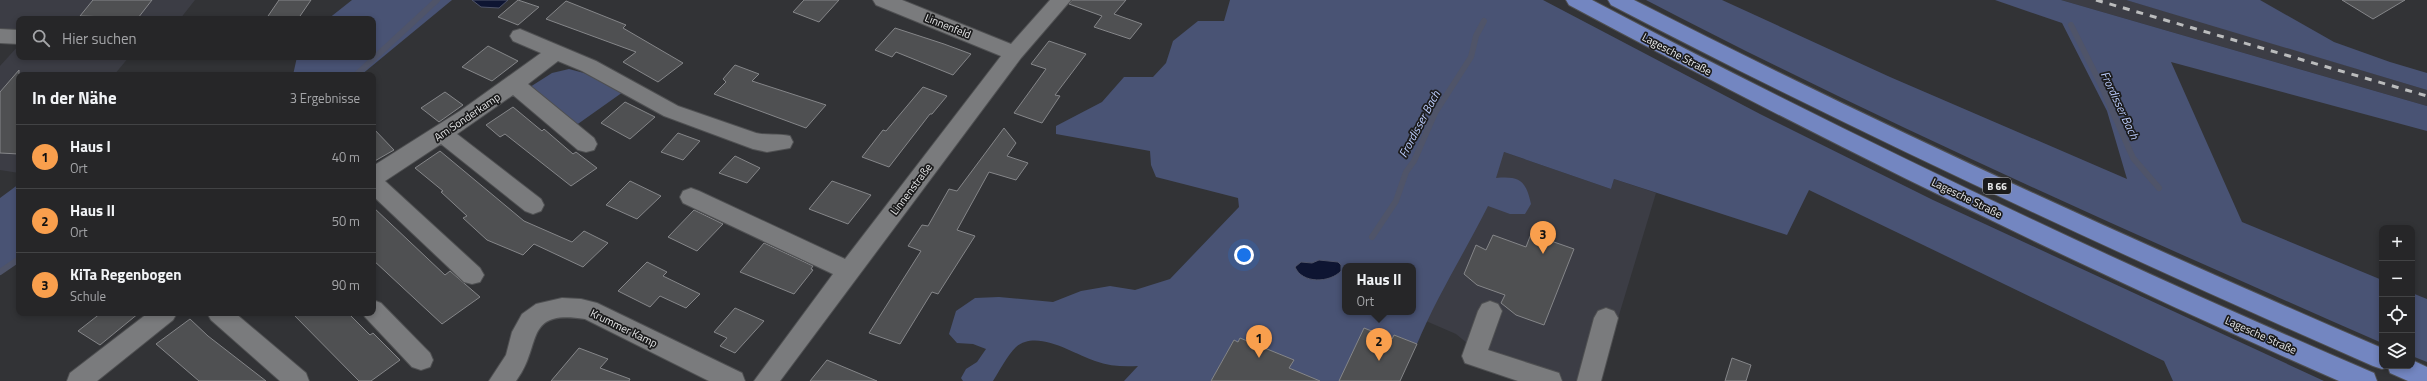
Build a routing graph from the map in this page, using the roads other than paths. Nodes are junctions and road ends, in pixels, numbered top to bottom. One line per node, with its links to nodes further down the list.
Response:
1 (883, 0): 9 (street, Linnenfeld)
2 (1061, 0): 9 (street, Linnenstraße)
3 (1576, 0): 36 (highway, Lagesche Straße / B 66)
4 (1618, 0): 25 (highway, Lagesche Straße / B 66)
5 (0, 36): 7 (street)
6 (520, 36): 8 (street)
7 (16, 37)
8 (557, 51): 10 (street, Am Sonderkamp); 12 (street)
9 (1014, 53): 18 (street, Linnenstraße)
10 (514, 85): 11 (street, Am Sonderkamp); 13 (street)
11 (443, 134): 14 (street, Am Sonderkamp); 17 (street)
12 (782, 142)
13 (586, 144)
14 (376, 175)
15 (376, 186): 19 (street)
16 (691, 197): 18 (street)
17 (533, 205)
18 (849, 270): 33 (street, Linnenstraße)
19 (472, 275)
20 (1490, 311): 34 (street)
21 (376, 313): 26 (street)
22 (161, 316): 29 (street)
23 (222, 316): 30 (street)
24 (1606, 318): 35 (street)
25 (2379, 358)
26 (421, 360)
27 (2406, 369): 28 (highway)
28 (2427, 378)
29 (79, 381)
30 (298, 381)
31 (501, 381): 32 (street, Krummer Kamp)
32 (733, 381)
33 (766, 381)
34 (1550, 381)
35 (1589, 381)
36 (2365, 381)

